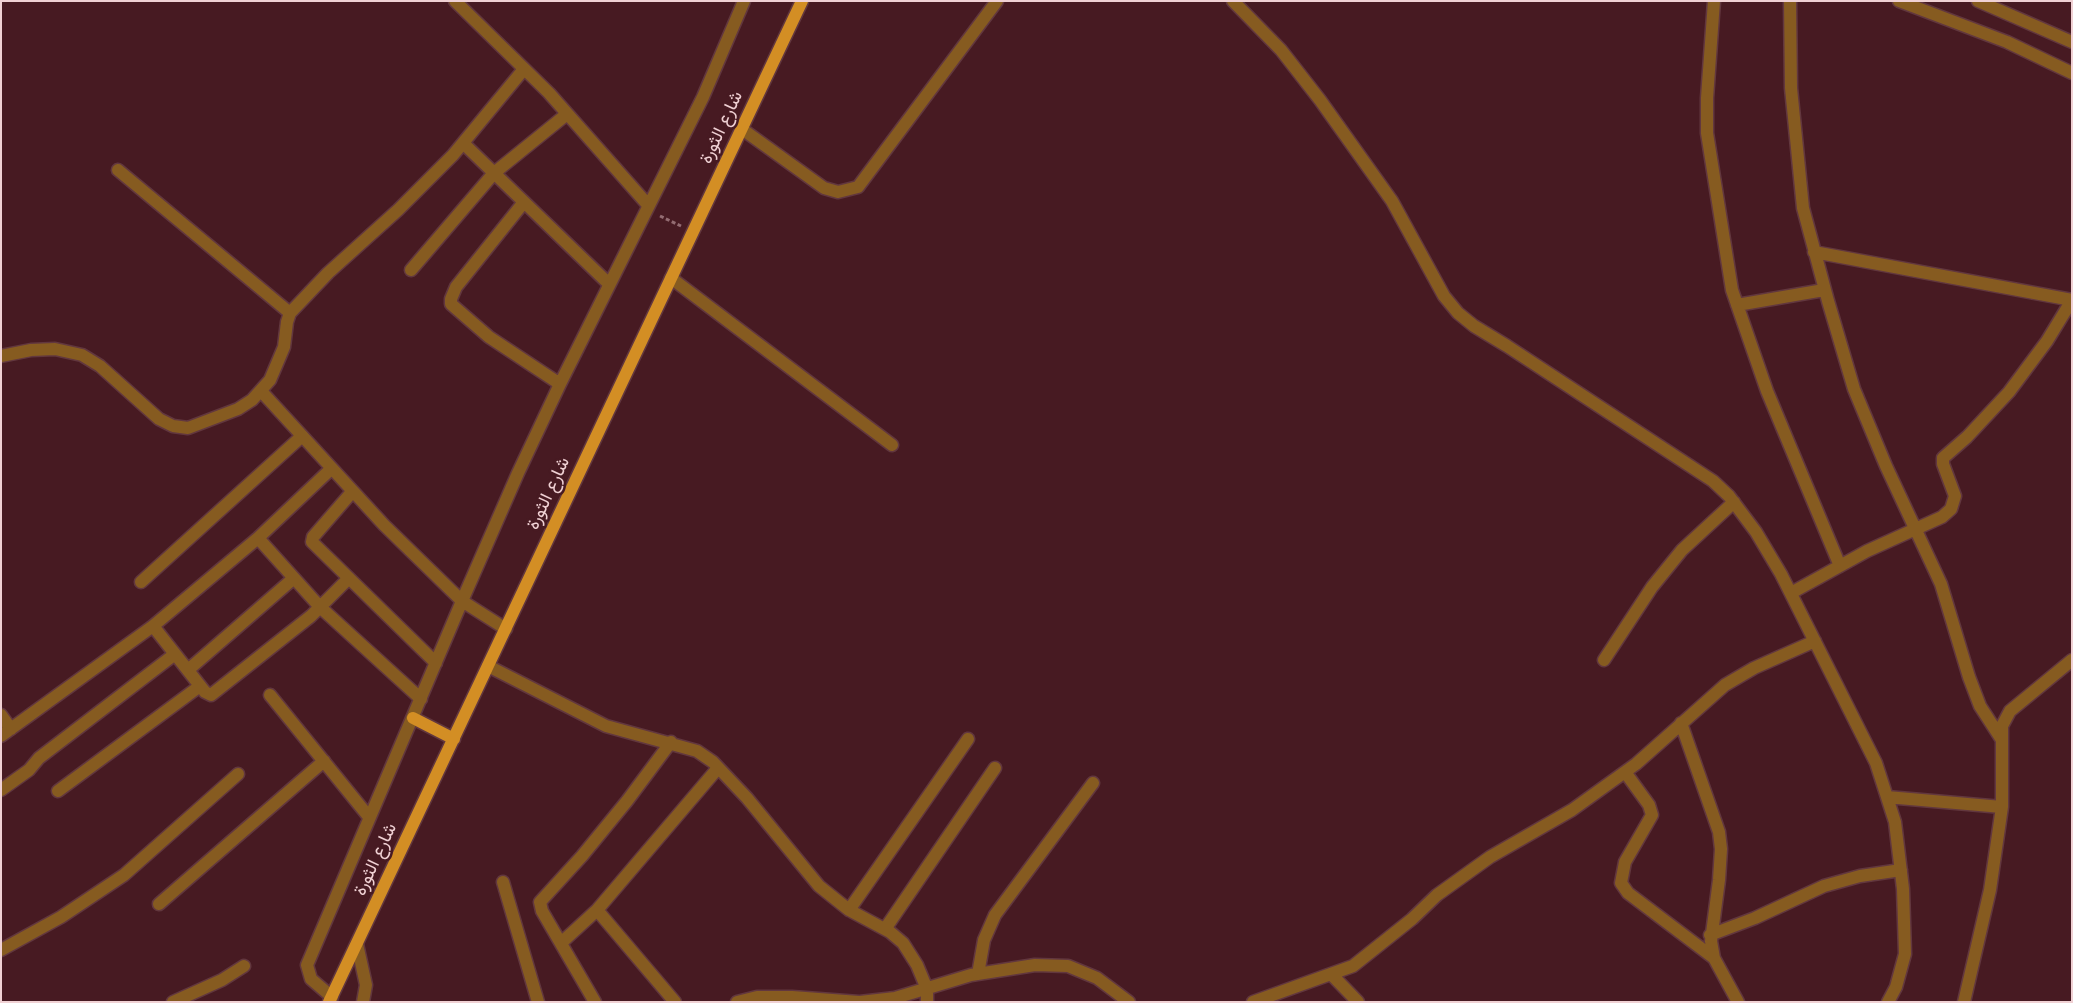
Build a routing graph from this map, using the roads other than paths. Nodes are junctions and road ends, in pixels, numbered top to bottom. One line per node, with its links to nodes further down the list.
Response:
1 (455, 1): 11 (street)
2 (744, 1): 19 (street)
3 (802, 1): 14 (main road, شارع الثورة)
4 (998, 1): 14 (street)
5 (1233, 1): 35 (street)
6 (1714, 1): 26 (street)
7 (1790, 1): 20 (street)
8 (1899, 1): 12 (street)
9 (1978, 1): 10 (street)
10 (2072, 42)
11 (524, 69): 13 (street); 15 (street)
12 (2072, 73)
13 (567, 114): 17 (street); 19 (street)
14 (742, 128): 22 (main road, شارع الثورة)
15 (463, 143): 17 (street); 27 (street)
16 (118, 170): 27 (street)
17 (494, 173): 18 (street); 21 (street)
18 (524, 202): 23 (street); 29 (street)
19 (647, 208): 23 (street)
20 (1814, 252): 24 (street); 25 (street)
21 (411, 270)
22 (672, 278): 32 (street); 46 (main road, شارع الثورة)
23 (609, 284): 29 (street)
24 (1824, 290): 26 (street); 36 (street)
25 (2072, 300): 36 (street)
26 (1737, 305): 38 (street)
27 (290, 313): 30 (street)
28 (1, 356): 30 (street)
29 (560, 384): 43 (street)
30 (262, 391): 31 (street)
31 (301, 436): 33 (street); 41 (street)
32 (892, 445)
33 (331, 469): 34 (street); 37 (street)
34 (352, 492): 40 (street); 43 (street)
35 (1734, 502): 42 (street); 49 (street)
36 (1916, 528): 38 (street); 63 (street)
37 (258, 538): 39 (street); 45 (street)
38 (1840, 566): 42 (street)
39 (294, 578): 44 (street); 53 (street)
40 (349, 578): 44 (street); 51 (street)
41 (141, 582)
42 (1790, 593): 47 (street)
43 (462, 601): 46 (street); 51 (street)
44 (320, 607): 54 (street); 56 (street)
45 (153, 626): 48 (street); 60 (street)
46 (506, 629): 52 (main road, شارع الثورة)
47 (1815, 641): 59 (street); 73 (street)
48 (175, 654): 53 (street); 71 (street)
49 (1604, 660)
50 (2072, 660): 63 (street)
51 (436, 662): 56 (street)
52 (488, 666): 62 (main road, شارع الثورة); 64 (street)
53 (188, 670): 54 (street)
54 (200, 686): 72 (street)
55 (270, 695): 65 (street)
56 (421, 698): 58 (street)
57 (1, 715): 60 (street)
58 (412, 718): 62 (main road); 75 (street)
59 (1681, 723): 68 (street); 82 (street)
60 (6, 733)
61 (968, 739): 80 (street)
62 (454, 740): 84 (main road, شارع الثورة)
63 (2002, 740): 74 (street)
64 (671, 742): 66 (street); 83 (street)
65 (324, 761): 75 (street); 78 (street)
66 (718, 768): 79 (street); 80 (street)
67 (995, 768): 81 (street)
68 (1625, 772): 86 (street); 89 (street)
69 (238, 774): 85 (street)
70 (1093, 783): 88 (street)
71 (1, 790)
72 (58, 791)
73 (1887, 797): 74 (street); 76 (street)
74 (2002, 807): 104 (street)
75 (370, 817): 91 (street)
76 (1900, 870): 82 (street); 103 (street)
77 (503, 882): 94 (street)
78 (159, 904)
79 (597, 910): 83 (street); 96 (street)
80 (849, 910): 81 (street)
81 (885, 929): 90 (street)
82 (1710, 935): 86 (street)
83 (561, 943): 95 (street)
84 (357, 944): 91 (main road, شارع الثورة); 93 (street)
85 (1, 950)
86 (1714, 958): 102 (street)
87 (244, 966): 92 (street)
88 (978, 974): 90 (street); 99 (street)
89 (1332, 975): 100 (street); 101 (street)
90 (927, 995): 98 (street)
91 (330, 1000)
92 (173, 1002)
93 (362, 1002)
94 (538, 1002)
95 (595, 1002)
96 (674, 1002)
97 (737, 1002): 98 (street)
98 (859, 1002)
99 (1129, 1002)
100 (1253, 1002)
101 (1358, 1002)
102 (1738, 1002)
103 (1888, 1002)
104 (1964, 1002)

